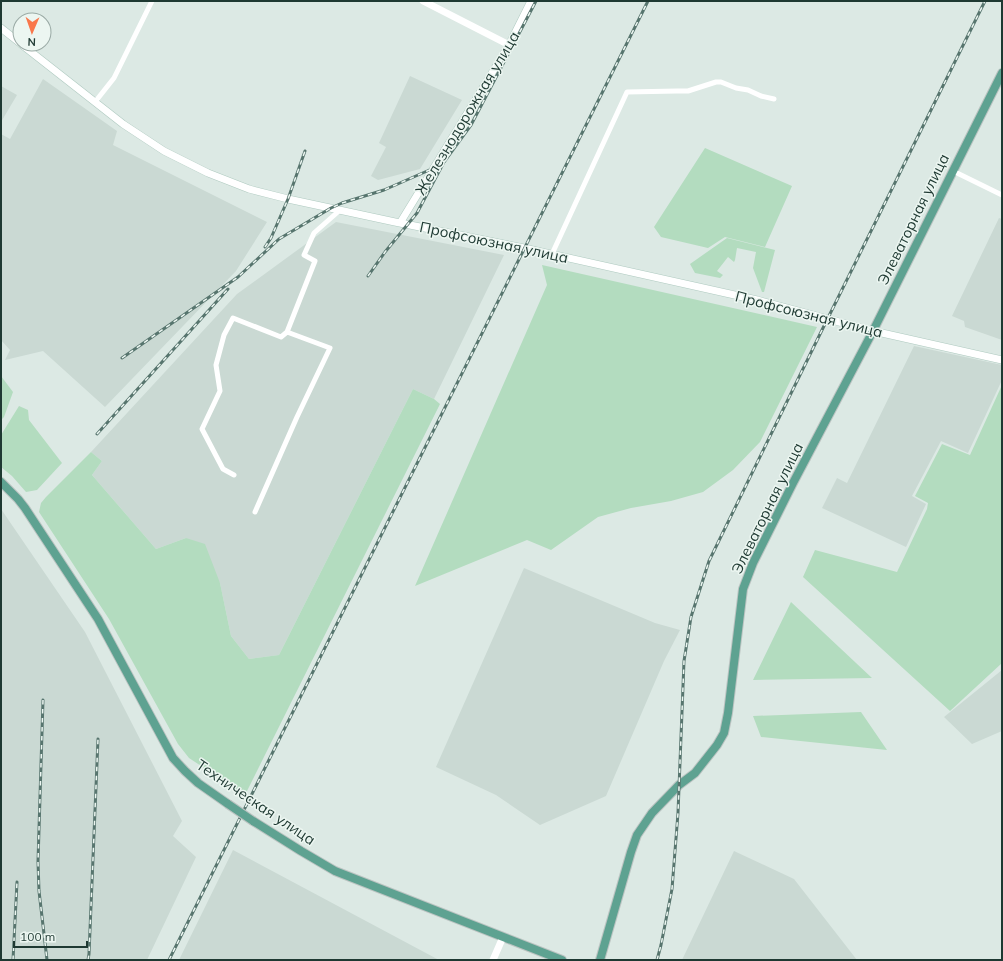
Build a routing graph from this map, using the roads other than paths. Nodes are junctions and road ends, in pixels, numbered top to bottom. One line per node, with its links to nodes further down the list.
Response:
1 (152, 1): 10 (street)
2 (423, 1): 6 (main road)
3 (531, 1): 6 (main road, Железнодорожная улица)
4 (1, 28): 5 (main road, Профсоюзная улица)
5 (12, 36)
6 (509, 45): 14 (main road, Железнодорожная улица)
7 (32, 52): 10 (main road, Профсоюзная улица)
8 (1002, 73): 11 (main road, Элеваторная улица)
9 (774, 99): 15 (street)
10 (95, 102): 13 (main road, Профсоюзная улица)
11 (953, 171): 12 (street); 16 (main road, Элеваторная улица)
12 (1002, 194)
13 (340, 210): 14 (main road, Профсоюзная улица); 17 (street)
14 (400, 223): 15 (main road, Профсоюзная улица)
15 (552, 254): 16 (main road, Профсоюзная улица)
16 (874, 331): 18 (main road, Профсоюзная улица); 25 (main road, Элеваторная улица)
17 (287, 332): 19 (street); 21 (street)
18 (1002, 360)
19 (234, 475)
20 (1, 482): 22 (main road, Техническая улица, bridge)
21 (255, 512)
22 (503, 937): 23 (main road); 24 (main road, Техническая улица)
23 (493, 960)
24 (562, 960)
25 (600, 960)

